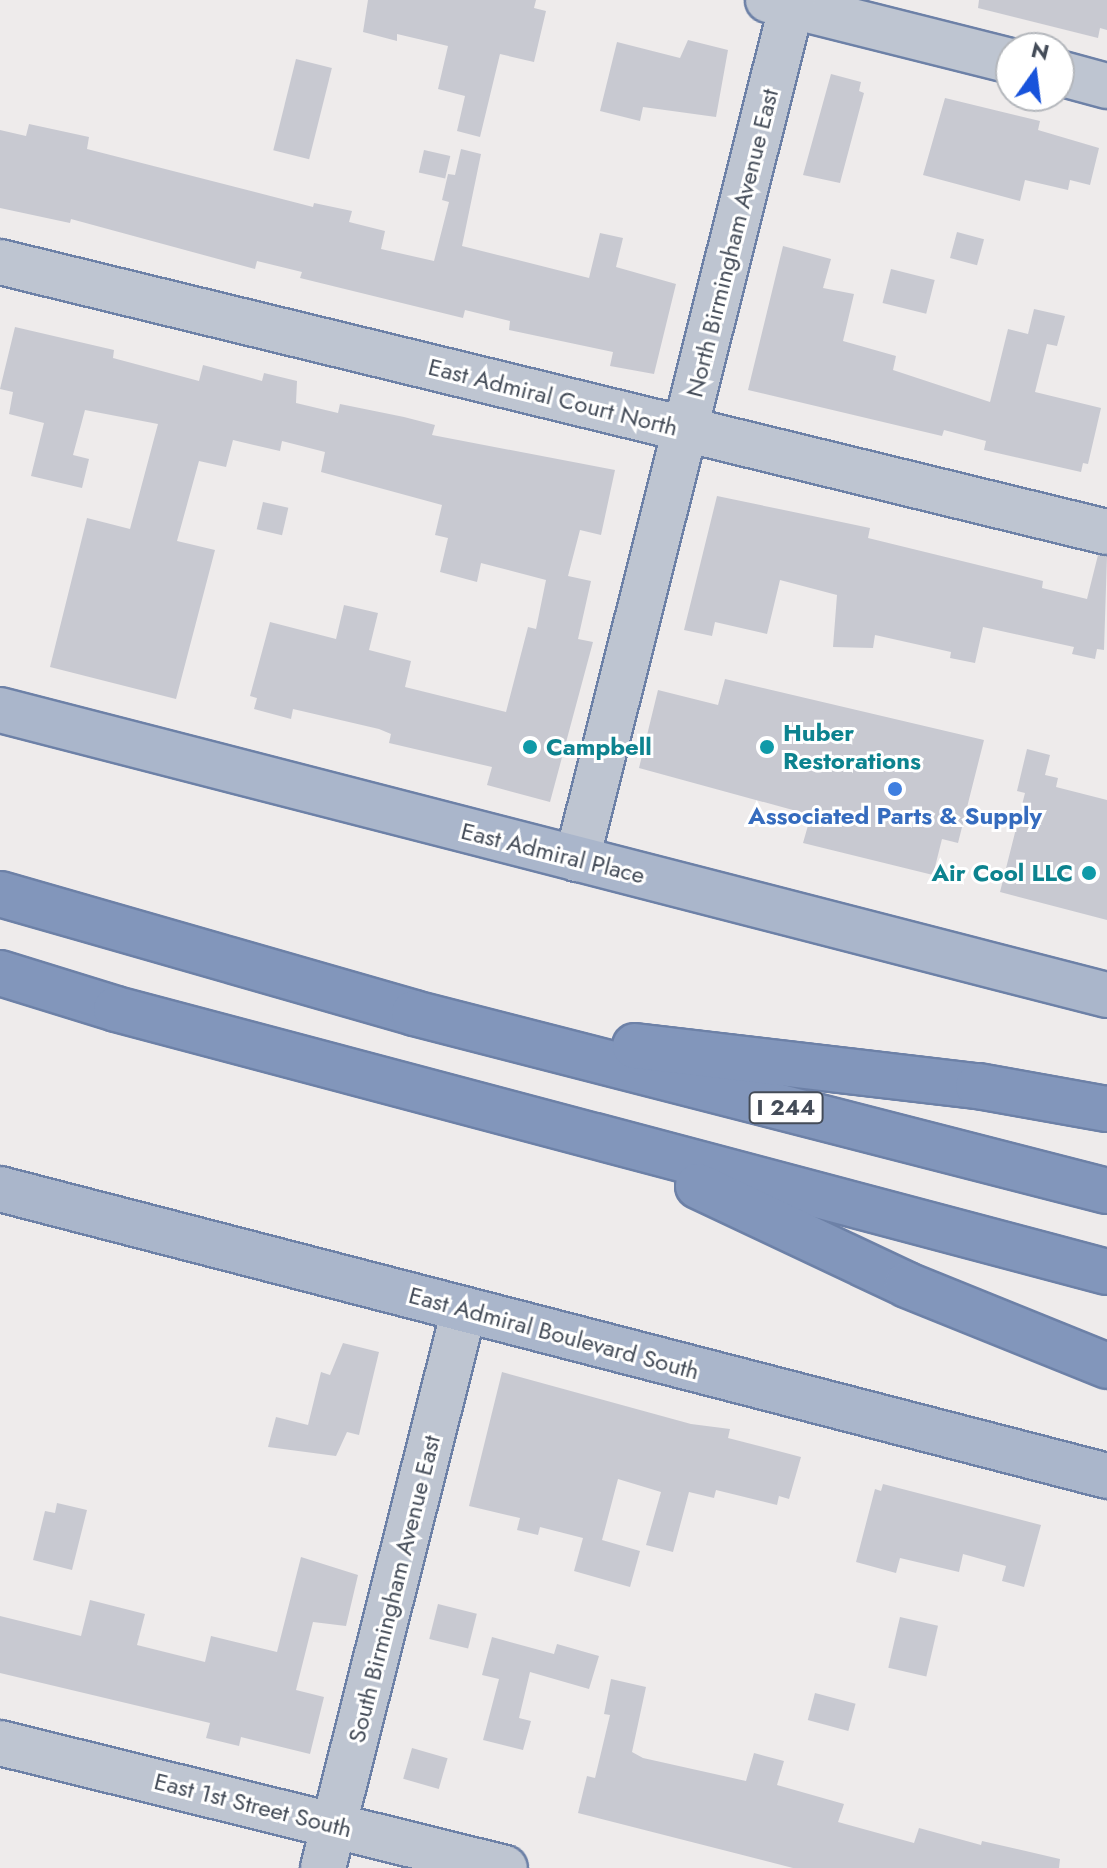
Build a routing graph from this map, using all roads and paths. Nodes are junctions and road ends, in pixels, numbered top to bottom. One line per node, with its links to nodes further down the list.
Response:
1 (784, 2): 2 (street); 6 (street, North Birmingham Avenue East)
2 (995, 57)
3 (1075, 77): 4 (street)
4 (1107, 86)
5 (0, 262): 6 (street, East Admiral Court North)
6 (685, 430): 7 (street, East Admiral Court North); 9 (street, North Birmingham Avenue East)
7 (1107, 532)
8 (0, 710): 9 (main road, East Admiral Place)
9 (577, 859): 12 (main road, East Admiral Place)
10 (0, 894): 13 (highway, I 244)
11 (0, 973): 15 (highway)
12 (1107, 995)
13 (466, 1026): 14 (highway); 17 (highway, I 244)
14 (1107, 1109)
15 (591, 1136): 18 (highway); 20 (highway)
16 (0, 1189): 19 (main road, East Admiral Boulevard South)
17 (1107, 1191)
18 (1107, 1272)
19 (464, 1310): 21 (main road, East Admiral Boulevard South); 23 (street, South Birmingham Avenue East)
20 (1107, 1366)
21 (1107, 1476)
22 (0, 1743): 23 (street, East 1st Street South)
23 (335, 1825): 24 (street, South Birmingham Avenue East); 25 (street, East 1st Street South)
24 (323, 1868)
25 (505, 1868)

